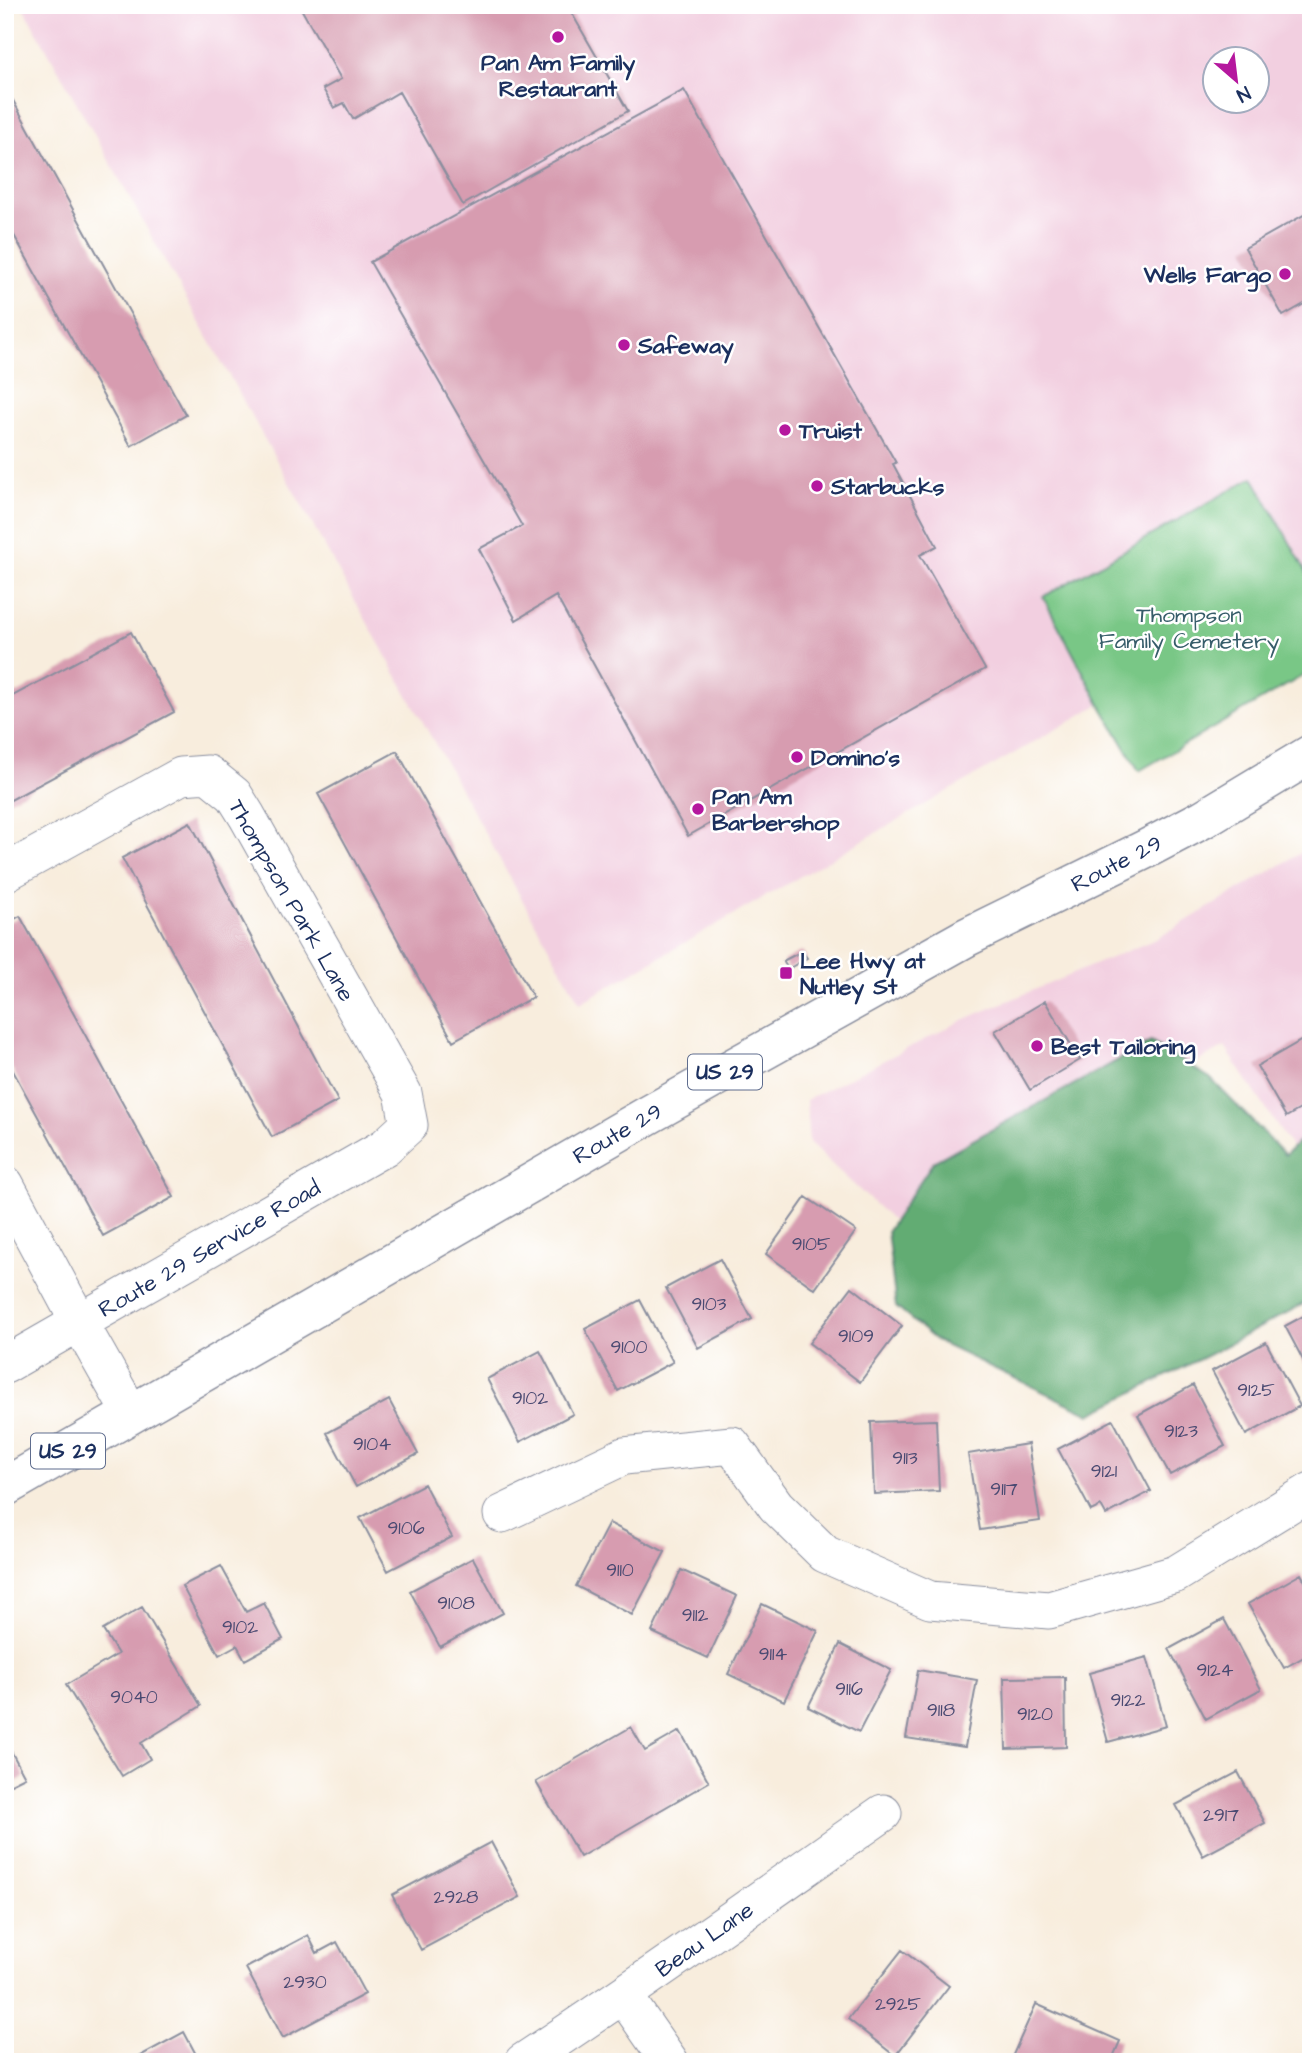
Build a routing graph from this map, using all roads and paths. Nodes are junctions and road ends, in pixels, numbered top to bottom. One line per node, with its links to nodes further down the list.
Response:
1 (1311, 754): 7 (main road, Route 29 / US 29)
2 (5, 873): 3 (street, Thompson Park Lane)
3 (409, 1125): 5 (street, Route 29 Service Road)
4 (5, 1184): 5 (street)
5 (79, 1322): 6 (street, Route 29 Service Road); 7 (street)
6 (5, 1365)
7 (131, 1414): 8 (main road, Route 29 / US 29)
8 (5, 1487)
9 (1311, 1491): 10 (street)
10 (502, 1514)
11 (883, 1813): 12 (street, Beau Lane)
12 (624, 1996): 13 (street, Beau Lane); 14 (street)
13 (523, 2062)
14 (670, 2062)

